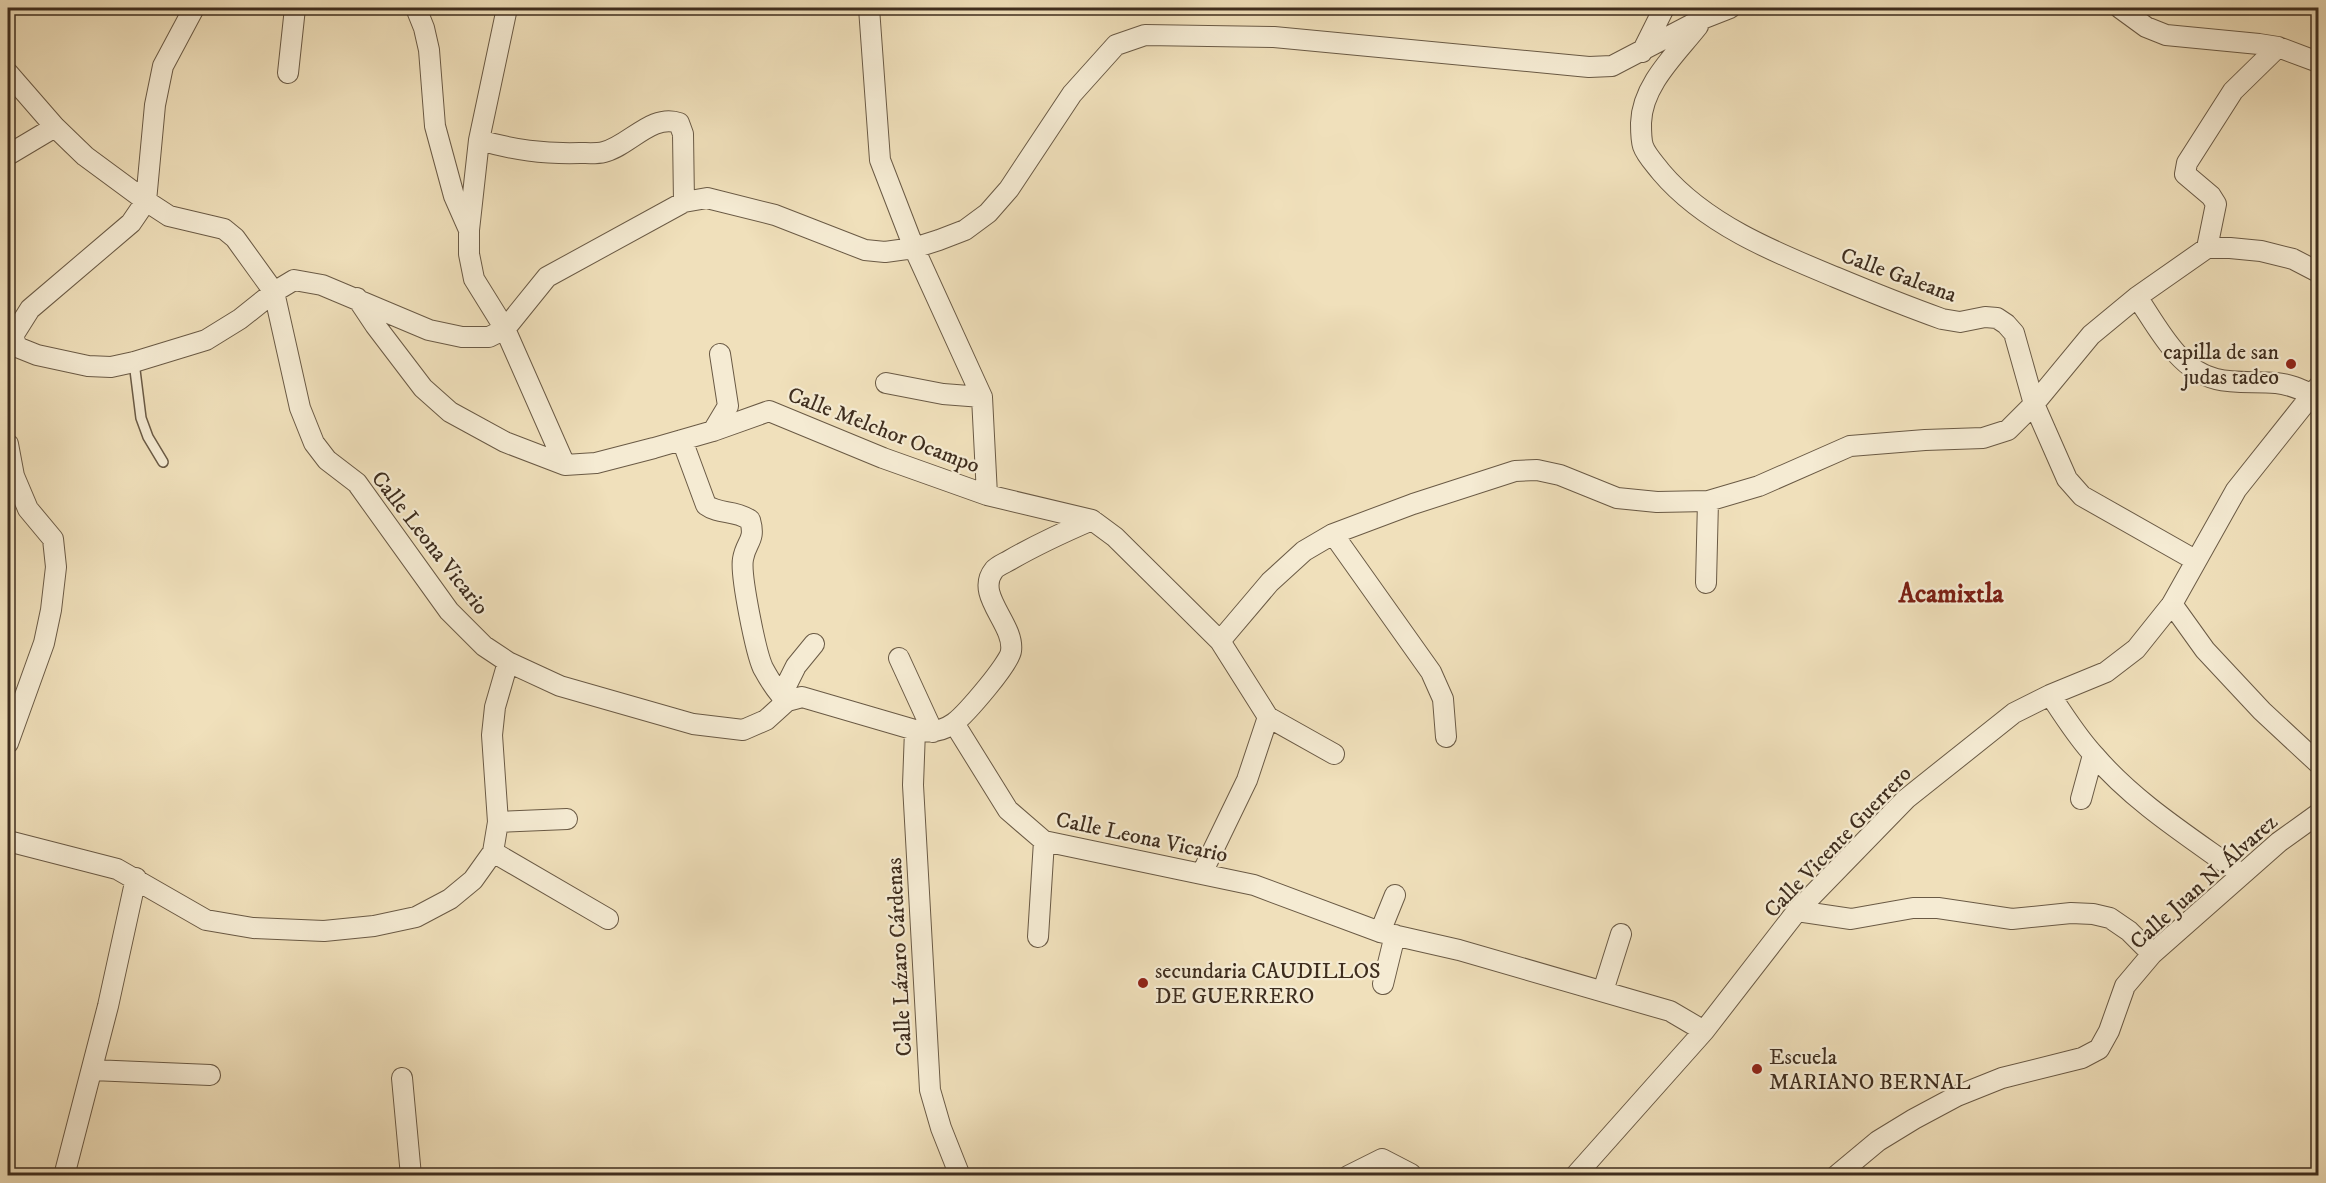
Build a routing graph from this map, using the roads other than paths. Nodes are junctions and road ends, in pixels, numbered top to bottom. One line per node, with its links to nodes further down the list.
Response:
1 (194, 8): 18 (street)
2 (296, 8): 14 (street)
3 (416, 8): 20 (street)
4 (507, 8): 16 (street)
5 (869, 8): 21 (street)
6 (1664, 8): 11 (street)
7 (1730, 8): 9 (street)
8 (2120, 8): 10 (street)
9 (1702, 19): 11 (street); 34 (street, Calle Galeana)
10 (2278, 47): 12 (street); 22 (street)
11 (1642, 52): 21 (street)
12 (2319, 62)
13 (8, 73): 15 (street)
14 (288, 73)
15 (56, 127): 17 (street); 18 (street)
16 (479, 140): 19 (street); 20 (street)
17 (8, 155)
18 (146, 201): 24 (street); 28 (street)
19 (684, 202): 21 (street); 27 (street)
20 (469, 230): 27 (street)
21 (914, 248): 33 (street)
22 (2207, 248): 23 (street); 25 (street)
23 (2319, 272)
24 (274, 292): 26 (street); 30 (street); 50 (street, Calle Leona Vicario)
25 (2137, 297): 32 (street); 34 (street)
26 (357, 298): 27 (street); 39 (street, Calle Melchor Ocampo)
27 (505, 329): 39 (street)
28 (11, 344): 30 (street)
29 (720, 354): 35 (street)
30 (134, 363): 38 (lane)
31 (886, 383): 33 (street)
32 (2315, 390): 44 (street, Calle Vicente Guerrero)
33 (982, 397): 40 (street)
34 (2034, 404): 41 (street); 44 (street, Calle Galeana)
35 (713, 431): 36 (street, Calle Melchor Ocampo); 40 (street, Calle Melchor Ocampo)
36 (682, 440): 39 (street, Calle Melchor Ocampo); 52 (street)
37 (8, 444): 57 (street)
38 (163, 462)
39 (565, 465)
40 (987, 495): 42 (street, Calle Melchor Ocampo)
41 (1708, 501): 43 (street); 45 (street)
42 (1092, 520): 47 (street, Calle Melchor Ocampo); 54 (street)
43 (1333, 534): 47 (street); 56 (street)
44 (2195, 560): 46 (street, Calle Vicente Guerrero)
45 (1706, 583)
46 (2172, 604): 51 (street, Calle Vicente Guerrero); 60 (street)
47 (1220, 641): 53 (street, Calle Melchor Ocampo)
48 (814, 644): 52 (street)
49 (900, 658): 55 (street)
50 (508, 662): 52 (street, Calle Leona Vicario); 64 (street)
51 (2049, 695): 59 (street); 72 (street, Calle Vicente Guerrero)
52 (784, 698): 55 (street)
53 (1268, 717): 58 (street); 68 (street)
54 (954, 723): 55 (street); 66 (street, Calle Leona Vicario)
55 (924, 731): 87 (street, Calle Lázaro Cárdenas)
56 (1446, 737)
57 (8, 743)
58 (1334, 754)
59 (2093, 755): 61 (street); 69 (street)
60 (2319, 763)
61 (2081, 799)
62 (2319, 814): 69 (street, Calle Juan N. Álvarez)
63 (567, 819): 64 (street)
64 (498, 822): 67 (street)
65 (8, 841): 70 (street)
66 (1044, 841): 68 (street, Calle Leona Vicario); 76 (street)
67 (493, 852): 70 (street); 73 (street)
68 (1202, 873): 74 (street, Calle Leona Vicario)
69 (2241, 874): 77 (street, Calle Juan N. Álvarez)
70 (136, 878): 81 (street)
71 (1395, 895): 74 (street)
72 (1797, 911): 77 (street); 80 (street, Calle Vicente Guerrero)
73 (608, 919)
74 (1388, 933): 78 (street); 79 (street, Calle Leona Vicario)
75 (1621, 934): 79 (street)
76 (1038, 937)
77 (2152, 954): 90 (street, Calle Juan N. Álvarez)
78 (1383, 984)
79 (1603, 990): 80 (street, Calle Leona Vicario)
80 (1704, 1031): 89 (street, Calle Vicente Guerrero)
81 (92, 1070): 82 (street); 85 (street)
82 (210, 1075)
83 (402, 1078): 86 (street)
84 (1411, 1174): 88 (street)
85 (64, 1176)
86 (411, 1176)
87 (960, 1176)
88 (1348, 1176)
89 (1575, 1176)
90 (1836, 1176)

